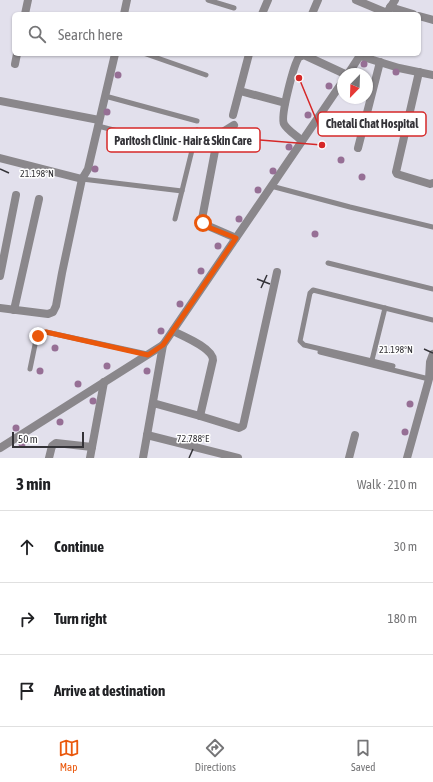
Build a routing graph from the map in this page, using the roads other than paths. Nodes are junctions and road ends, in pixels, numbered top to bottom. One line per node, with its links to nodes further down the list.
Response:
1 (28, 0): 9 (street)
2 (126, 0): 10 (street)
3 (208, 0): 7 (lane)
4 (268, 0): 11 (street)
5 (318, 0): 12 (street)
6 (356, 0): 8 (street)
7 (234, 8)
8 (389, 8): 13 (street)
9 (25, 12)
10 (124, 12)
11 (263, 12)
12 (313, 12)
13 (405, 12)
14 (421, 17): 15 (street)
15 (433, 20)
16 (17, 56): 25 (street)
17 (115, 56): 33 (street)
18 (152, 56): 29 (lane)
19 (249, 56): 32 (street)
20 (301, 56): 35 (street)
21 (306, 56): 27 (street)
22 (359, 56): 26 (street)
23 (363, 56): 24 (street)
24 (380, 62): 28 (street); 42 (street)
25 (15, 64)
26 (350, 68)
27 (337, 70)
28 (419, 72): 30 (street); 46 (street)
29 (206, 75)
30 (433, 75)
31 (337, 90): 41 (street)
32 (240, 91): 35 (street); 36 (street)
33 (105, 96): 37 (lane); 38 (street)
34 (0, 101): 38 (street)
35 (285, 103): 41 (street)
36 (233, 115)
37 (198, 121)
38 (99, 123): 43 (lane); 45 (street)
39 (234, 125): 53 (street)
40 (197, 130): 43 (lane)
41 (302, 141): 47 (street)
42 (358, 148)
43 (192, 150): 48 (lane)
44 (0, 158): 45 (street)
45 (82, 179): 48 (lane); 60 (street)
46 (433, 183)
47 (272, 186): 52 (lane); 53 (street)
48 (182, 192): 51 (lane)
49 (16, 195): 56 (street)
50 (39, 199): 60 (street)
51 (175, 219)
52 (433, 227)
53 (236, 238): 62 (street)
54 (328, 263): 57 (lane)
55 (277, 272): 73 (street)
56 (0, 276)
57 (433, 289)
58 (0, 308): 60 (street)
59 (385, 308): 61 (lane); 66 (lane); 66 (lane)
60 (14, 310)
61 (433, 320)
62 (173, 331): 63 (street); 73 (street)
63 (163, 345): 65 (street); 72 (street)
64 (319, 352): 70 (lane)
65 (148, 355): 69 (lane); 71 (street)
66 (372, 360): 68 (lane)
67 (432, 360): 70 (street)
68 (393, 366)
69 (30, 369)
70 (429, 379): 83 (street)
71 (104, 382): 76 (street); 77 (street)
72 (153, 403): 73 (street); 74 (street)
73 (200, 416)
74 (147, 435): 80 (street); 81 (street)
75 (355, 435): 82 (street)
76 (92, 447): 78 (street); 79 (street)
77 (0, 448)
78 (49, 458)
79 (90, 458)
80 (143, 458)
81 (238, 458)
82 (350, 458)
83 (407, 458)

